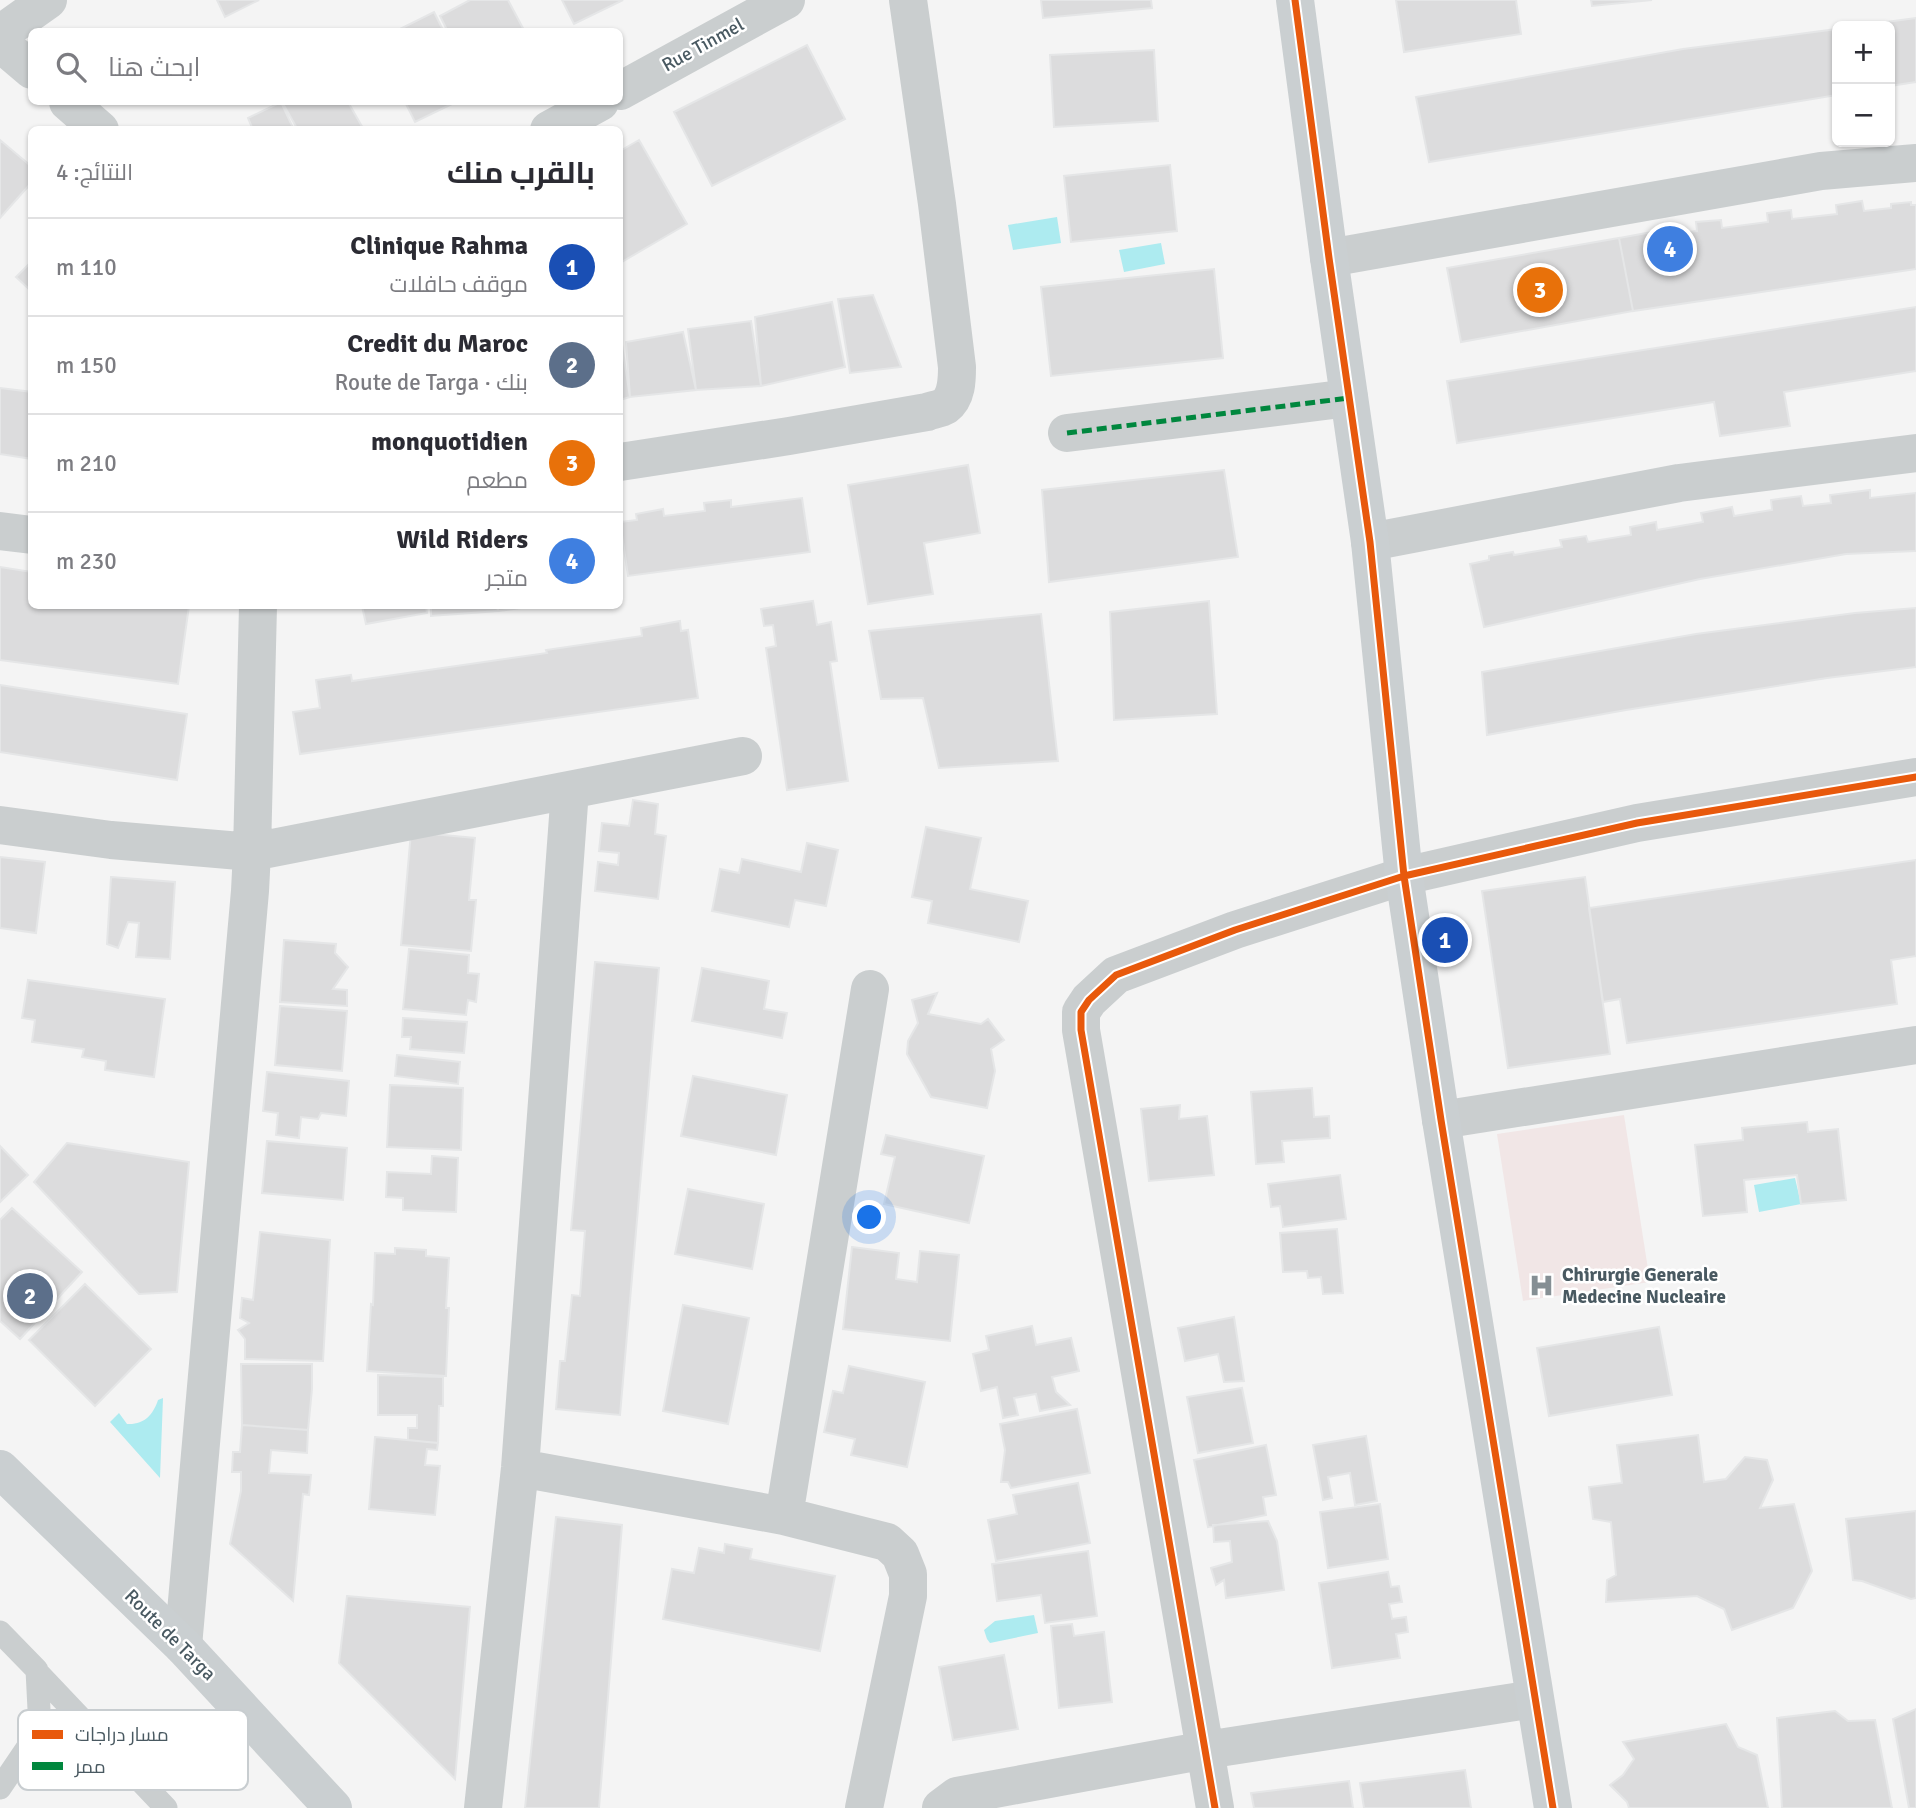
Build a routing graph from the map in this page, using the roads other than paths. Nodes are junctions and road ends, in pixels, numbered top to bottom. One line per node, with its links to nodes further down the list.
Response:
1 (48, 0): 5 (street)
2 (786, 0): 8 (street, Rue Tinmel)
3 (908, 0): 18 (street)
4 (1295, 0): 14 (street)
5 (0, 34)
6 (0, 43): 7 (street)
7 (28, 67)
8 (623, 89)
9 (71, 105): 11 (street)
10 (595, 105): 12 (street)
11 (95, 126)
12 (556, 126)
13 (1916, 163): 14 (street)
14 (1328, 258): 15 (street)
15 (1349, 398): 16 (street); 21 (street)
16 (1067, 433)
17 (1916, 453): 21 (street)
18 (623, 462)
19 (0, 531): 20 (street)
20 (28, 534)
21 (1370, 542): 28 (street)
22 (258, 609): 27 (street)
23 (743, 756): 25 (street)
24 (1916, 777): 28 (street)
25 (570, 790): 27 (street); 32 (street)
26 (0, 825): 27 (street)
27 (252, 852): 36 (street)
28 (1404, 876): 31 (street); 43 (street)
29 (870, 989): 34 (street)
30 (1916, 1045): 31 (street)
31 (1441, 1119): 38 (street)
32 (520, 1468): 34 (street); 49 (street)
33 (0, 1469): 36 (street, Route de Targa)
34 (784, 1516): 50 (street)
35 (0, 1632): 37 (lane)
36 (183, 1646): 41 (street, Route de Targa)
37 (37, 1672): 39 (lane); 40 (lane)
38 (1534, 1699): 43 (street); 53 (street)
39 (39, 1710)
40 (73, 1710)
41 (242, 1710)
42 (248, 1716): 48 (street, Route de Targa)
43 (1206, 1750): 51 (street); 52 (street)
44 (18, 1761): 45 (lane)
45 (0, 1788)
46 (149, 1790): 47 (lane)
47 (166, 1808)
48 (333, 1808)
49 (483, 1808)
50 (864, 1808)
51 (941, 1808)
52 (1215, 1808)
53 (1553, 1808)

